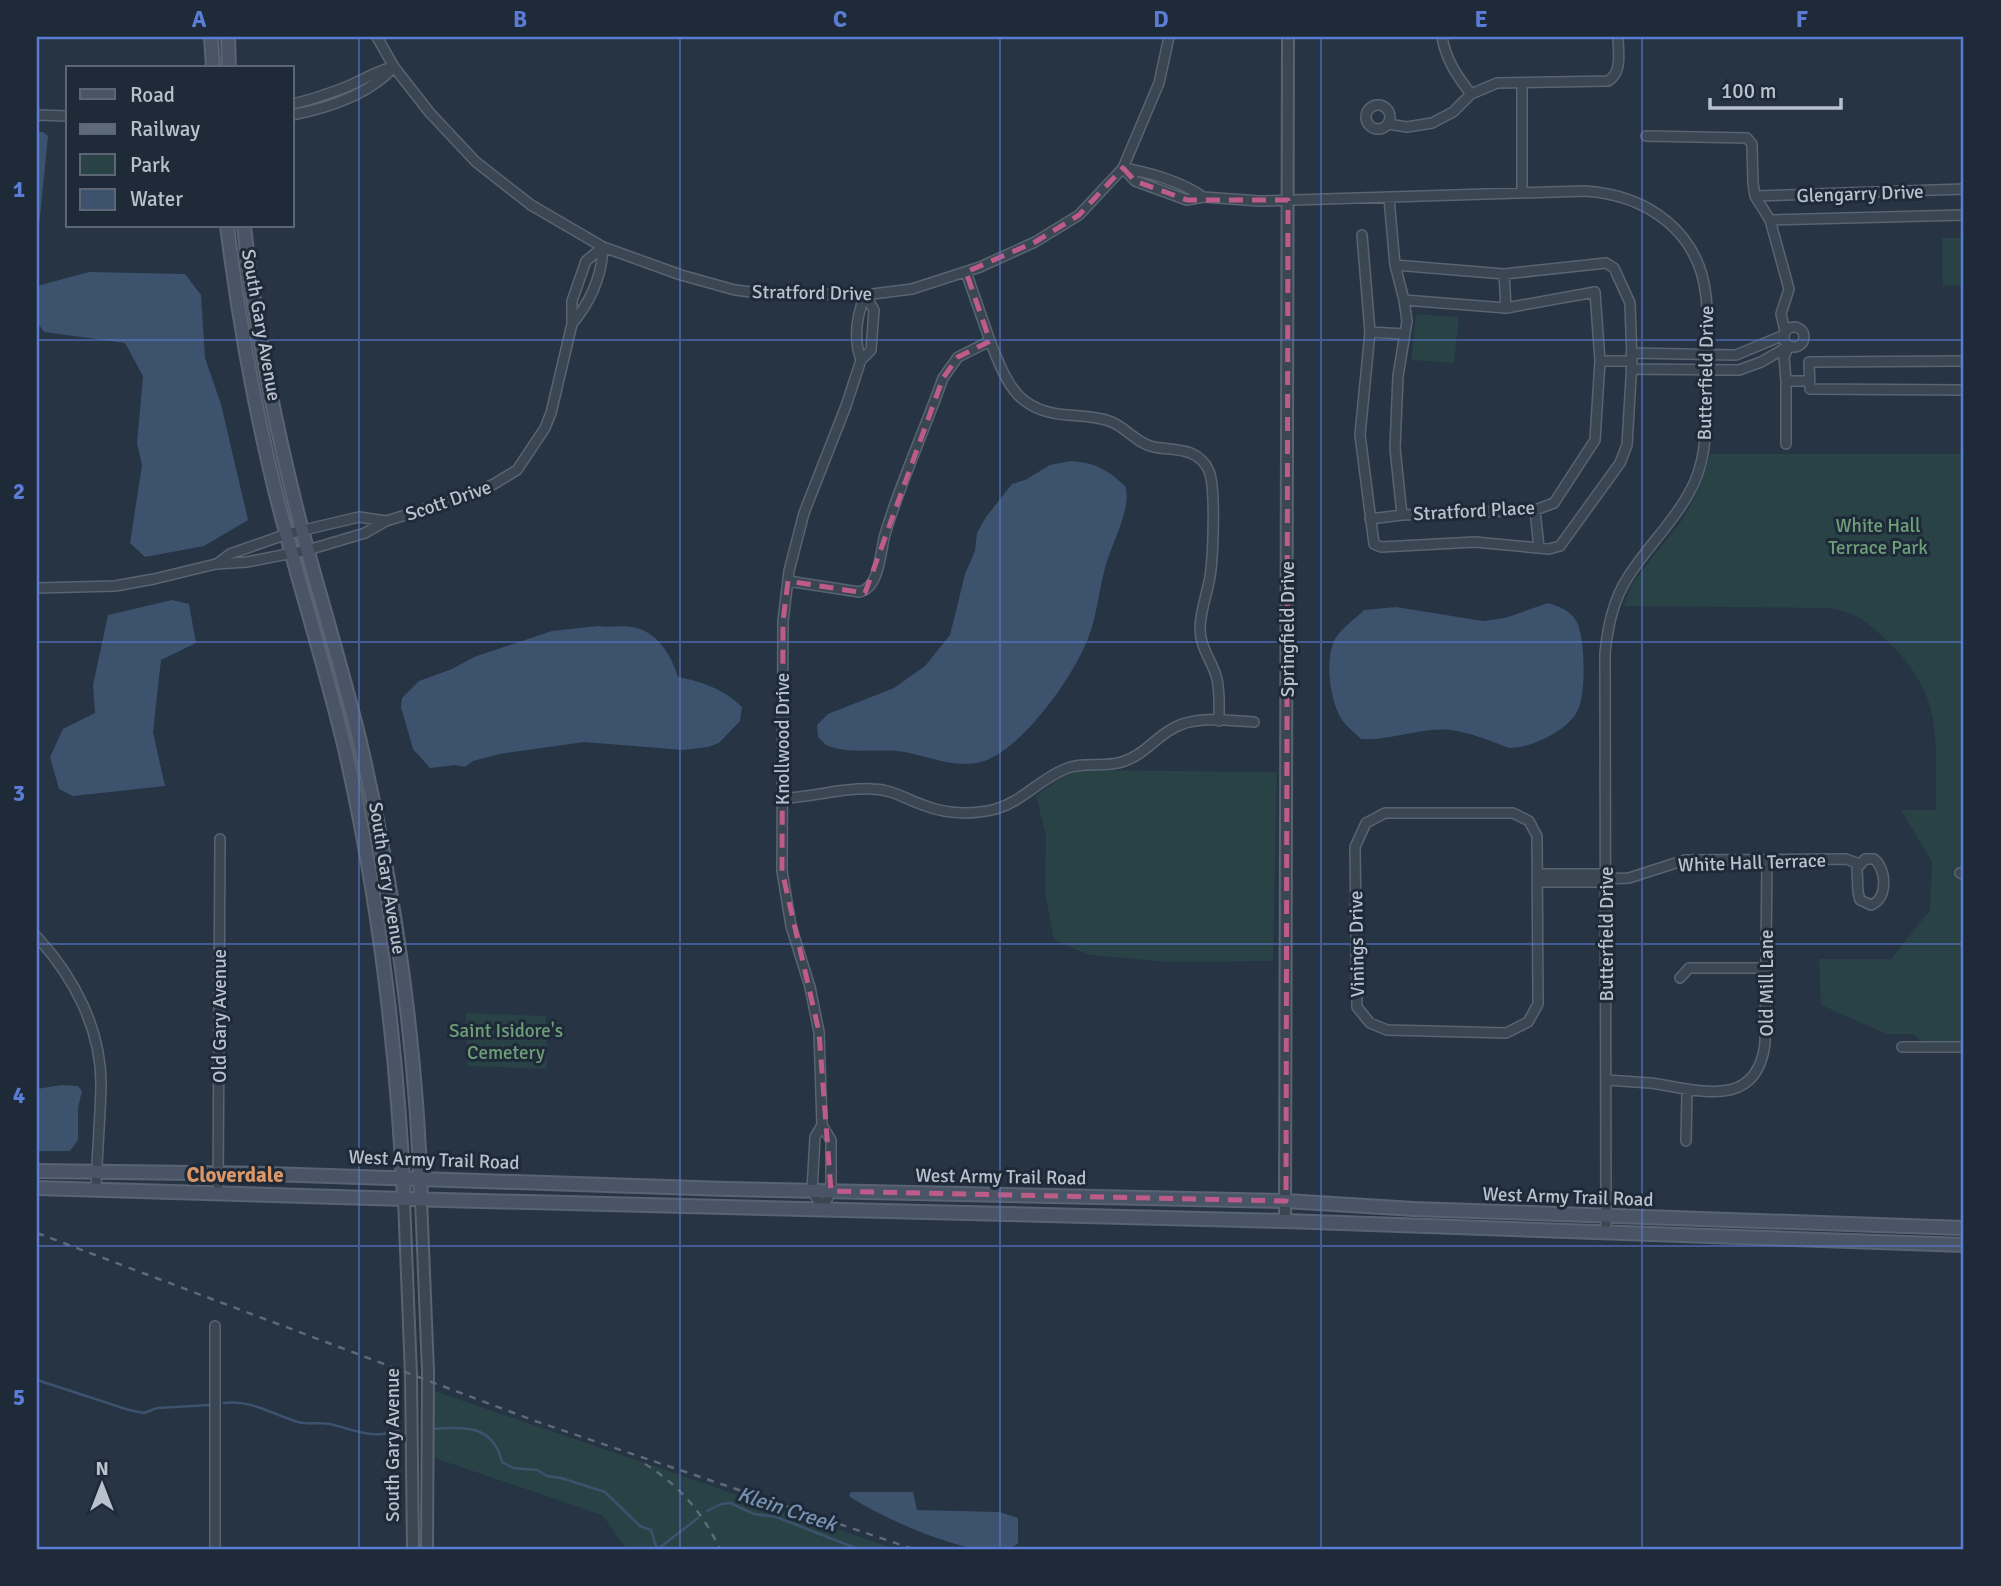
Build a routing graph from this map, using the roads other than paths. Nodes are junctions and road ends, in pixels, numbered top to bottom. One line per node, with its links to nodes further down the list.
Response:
1 (211, 37): 8 (main road)
2 (228, 37): 9 (main road)
3 (377, 37): 10 (street, Stratford Drive)
4 (1169, 37): 19 (street, Stratford Drive)
5 (1288, 37): 24 (street, Springfield Drive)
6 (1443, 37): 12 (street)
7 (1618, 37): 11 (street)
8 (213, 66)
9 (229, 66)
10 (394, 67): 13 (street); 14 (street); 30 (street, Stratford Drive)
11 (1522, 83): 12 (street); 21 (street)
12 (1471, 94): 17 (street)
13 (294, 104)
14 (294, 114)
15 (37, 115): 16 (street)
16 (66, 116)
17 (1388, 124)
18 (1646, 136): 22 (street)
19 (1123, 168): 24 (street, Butterfield Drive); 32 (street, Stratford Drive)
20 (1964, 190): 22 (street, Glengarry Drive)
21 (1522, 193): 23 (street, Butterfield Drive); 43 (street, Butterfield Drive)
22 (1755, 196): 26 (street)
23 (1389, 198): 24 (street, Butterfield Drive); 31 (street, Stratford Place)
24 (1288, 200): 96 (street, Springfield Drive)
25 (1964, 215): 26 (street, Glengarry Drive)
26 (1770, 220): 39 (street)
27 (227, 228): 58 (main road, South Gary Avenue)
28 (243, 228): 57 (main road, South Gary Avenue)
29 (1362, 235): 38 (street)
30 (603, 247): 34 (street, Stratford Drive); 37 (street, Scott Drive); 37 (street, Scott Drive)
31 (1395, 265): 33 (street); 35 (street, Stratford Place)
32 (966, 272): 34 (street, Stratford Drive); 41 (street)
33 (1504, 274): 36 (street); 46 (street)
34 (865, 295): 44 (street, Knollwood Drive); 44 (street, Knollwood Drive)
35 (1405, 300): 36 (street, Stratford Place); 40 (street, Stratford Place)
36 (1506, 308): 45 (street, Stratford Place)
37 (572, 324): 56 (street, Scott Drive)
38 (1370, 332): 40 (street); 55 (street)
39 (1785, 333): 42 (street); 42 (street); 43 (street)
40 (1405, 334): 54 (street, Stratford Place)
41 (990, 341): 63 (street); 65 (street)
42 (1789, 346): 48 (street); 49 (street)
43 (1706, 355): 46 (street); 48 (street, Butterfield Drive)
44 (861, 360): 63 (street, Knollwood Drive)
45 (1600, 361): 46 (street); 53 (street, Stratford Place)
46 (1631, 361): 48 (street); 59 (street)
47 (1964, 362): 50 (street)
48 (1706, 369): 74 (street, Butterfield Drive)
49 (1786, 381): 50 (street); 52 (street)
50 (1809, 381): 51 (street)
51 (1964, 390)
52 (1786, 444)
53 (1535, 510): 54 (street, Stratford Place); 59 (street)
54 (1402, 514): 55 (street)
55 (1370, 519): 59 (street)
56 (386, 521): 57 (street, Scott Drive); 60 (street, Scott Drive)
57 (303, 530): 58 (street, Scott Drive); 60 (main road, South Gary Avenue)
58 (287, 534): 61 (main road, South Gary Avenue); 62 (street, Scott Drive)
59 (1539, 548)
60 (308, 550): 61 (street, Scott Drive); 67 (main road, South Gary Avenue)
61 (292, 554): 62 (street, Scott Drive); 68 (main road, South Gary Avenue)
62 (216, 564): 64 (street, Scott Drive)
63 (788, 581): 69 (street, Knollwood Drive)
64 (37, 588)
65 (1219, 721): 66 (street); 69 (street)
66 (1254, 722)
67 (362, 751): 68 (main road); 88 (main road, South Gary Avenue)
68 (346, 756): 87 (main road, South Gary Avenue)
69 (782, 798): 82 (street, Knollwood Drive)
70 (220, 839): 86 (street, Old Gary Avenue)
71 (1766, 860): 72 (street, White Hall Terrace); 74 (street, White Hall Terrace); 76 (street, Old Mill Lane)
72 (1859, 864): 72 (street, White Hall Terrace)
73 (1538, 878): 73 (street, Vinings Drive); 74 (street)
74 (1606, 878): 80 (street, Butterfield Drive)
75 (37, 937): 85 (street)
76 (1766, 968): 77 (street); 81 (street, Old Mill Lane)
77 (1680, 978)
78 (1902, 1047): 79 (street)
79 (1964, 1047)
80 (1606, 1080): 81 (street, Old Mill Lane); 98 (street, Butterfield Drive)
81 (1687, 1090): 83 (street)
82 (822, 1125): 91 (street, Knollwood Drive); 92 (street, Knollwood Drive)
83 (1686, 1141)
84 (37, 1171): 85 (main road, West Army Trail Road)
85 (96, 1171): 86 (main road, West Army Trail Road); 90 (street)
86 (218, 1174): 87 (main road, West Army Trail Road); 93 (street, Old Gary Avenue)
87 (403, 1177): 88 (main road, West Army Trail Road); 94 (main road, South Gary Avenue)
88 (420, 1178): 91 (main road, West Army Trail Road); 95 (main road, South Gary Avenue)
89 (37, 1188): 90 (main road, West Army Trail Road)
90 (96, 1189): 93 (main road, West Army Trail Road)
91 (812, 1191): 92 (main road, West Army Trail Road); 97 (street)
92 (831, 1192): 96 (main road, West Army Trail Road); 97 (street, Knollwood Drive)
93 (218, 1193): 94 (main road, West Army Trail Road)
94 (404, 1199): 95 (main road, West Army Trail Road); 107 (street, South Gary Avenue)
95 (421, 1199): 97 (main road, West Army Trail Road); 108 (street, South Gary Avenue)
96 (1286, 1201): 98 (main road, West Army Trail Road); 99 (street, Springfield Drive)
97 (822, 1208): 99 (main road, West Army Trail Road)
98 (1606, 1217): 100 (main road, West Army Trail Road); 102 (street, Butterfield Drive)
99 (1285, 1221): 102 (main road, West Army Trail Road)
100 (1810, 1223): 101 (main road, West Army Trail Road); 103 (main road)
101 (1964, 1228)
102 (1606, 1233): 103 (main road, West Army Trail Road)
103 (1808, 1239): 104 (main road, West Army Trail Road)
104 (1964, 1245)
105 (215, 1326): 106 (street)
106 (215, 1549)
107 (413, 1549)
108 (427, 1549)

